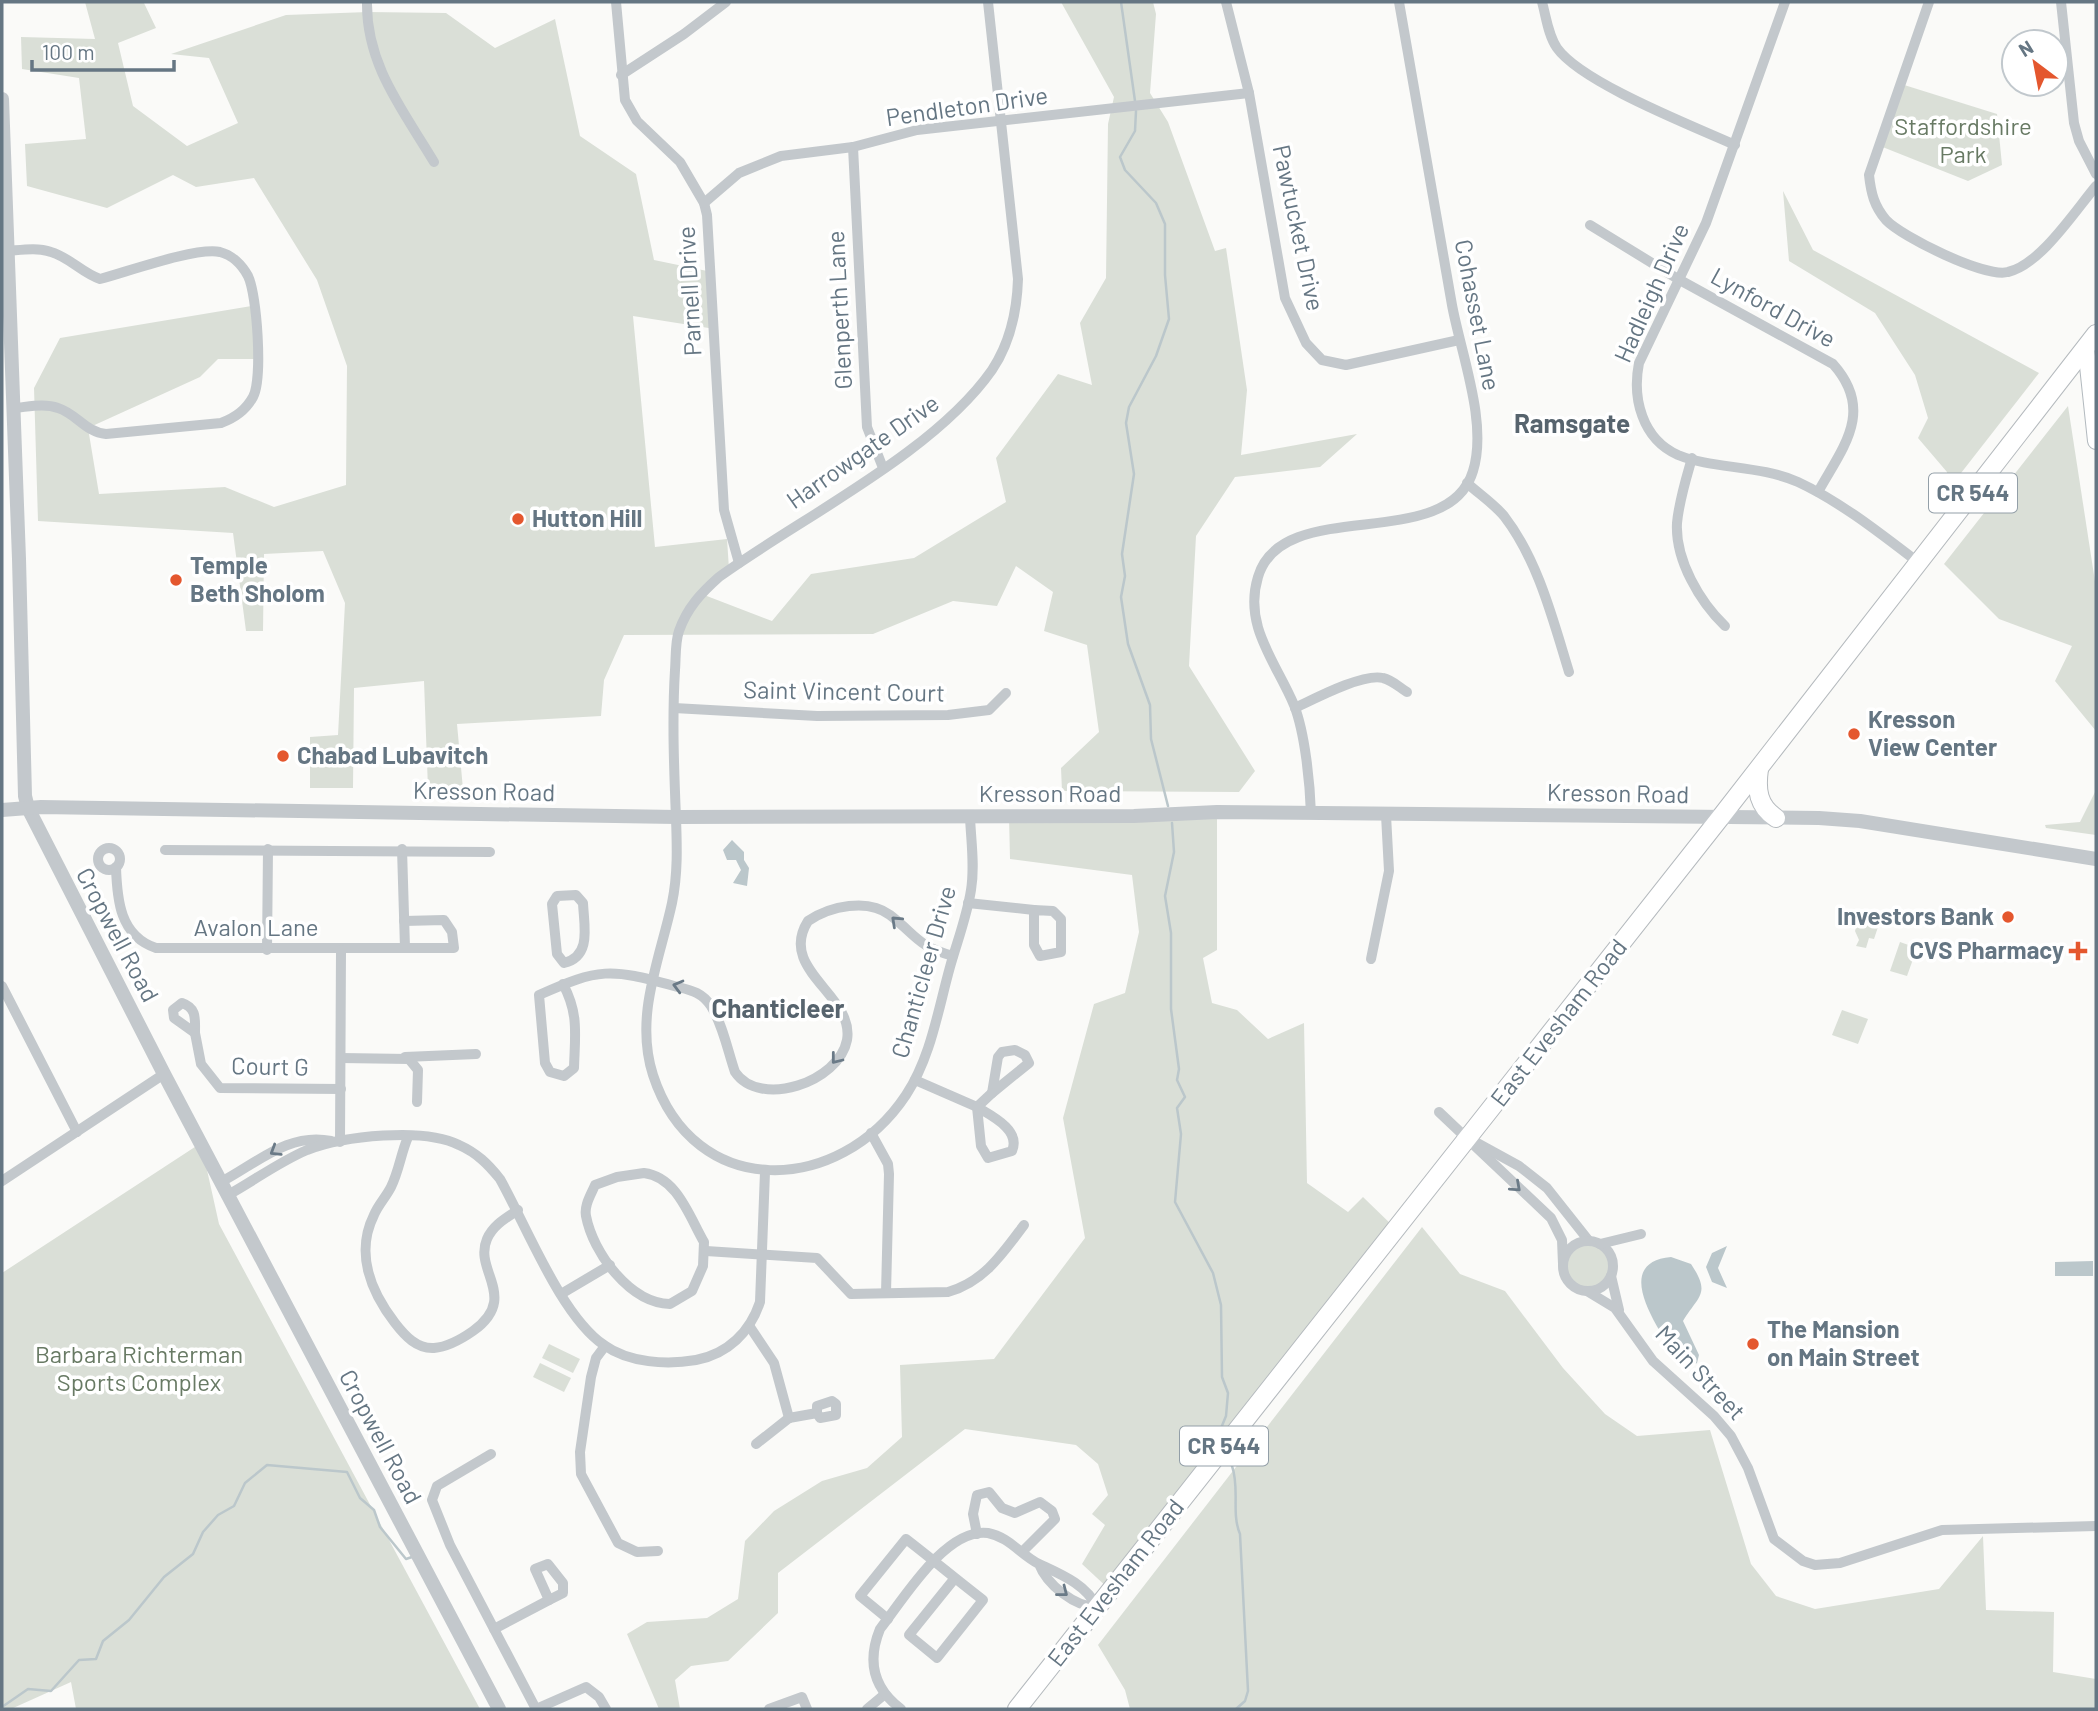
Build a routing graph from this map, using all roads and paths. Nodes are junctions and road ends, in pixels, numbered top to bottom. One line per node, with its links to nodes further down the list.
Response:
1 (367, 2): 19 (street)
2 (616, 2): 11 (street, Parnell Drive)
3 (726, 2): 11 (street)
4 (988, 2): 15 (street, Harrowgate Drive)
5 (1226, 2): 12 (street, Pawtucket Drive)
6 (1399, 2): 26 (street, Cohasset Lane)
7 (1542, 2): 17 (street)
8 (1785, 2): 17 (street, Hadleigh Drive)
9 (1929, 2): 21 (street)
10 (2061, 2): 20 (street)
11 (621, 75): 22 (street, Parnell Drive)
12 (1250, 93): 15 (street, Pendleton Drive); 26 (street, Pawtucket Drive)
13 (2, 100): 14 (street, Cropwell Road)
14 (2, 114): 16 (street, Cropwell Road)
15 (1002, 120): 18 (street, Pendleton Drive); 31 (street, Harrowgate Drive)
16 (2, 133): 24 (street, Cropwell Road)
17 (1735, 145): 25 (street, Hadleigh Drive)
18 (853, 147): 22 (street, Pendleton Drive); 31 (street, Glenperth Lane)
19 (435, 162)
20 (2096, 174)
21 (2096, 186)
22 (704, 203): 34 (street, Parnell Drive)
23 (1590, 225): 25 (street, Lynford Drive)
24 (6, 251): 28 (street, Cropwell Road); 28 (street)
25 (1678, 279): 30 (street, Hadleigh Drive); 33 (street, Lynford Drive)
26 (1459, 340): 32 (street, Cohasset Lane)
27 (2091, 341): 29 (main road); 35 (main road, East Evesham Road / CR 544)
28 (13, 408): 43 (street, Cropwell Road)
29 (2096, 441)
30 (1692, 458): 33 (street, Hadleigh Drive); 36 (street)
31 (883, 468): 34 (street, Harrowgate Drive)
32 (1467, 483): 37 (street); 41 (street)
33 (1818, 492): 35 (street, Hadleigh Drive)
34 (739, 563): 40 (street, Harrowgate Drive)
35 (1919, 563): 42 (main road, East Evesham Road / CR 544)
36 (1726, 626)
37 (1569, 672)
38 (1407, 692): 41 (street)
39 (1006, 693): 40 (street, Saint Vincent Court)
40 (674, 708): 47 (street, Harrowgate Drive)
41 (1295, 708): 45 (street)
42 (1759, 769): 49 (main road, East Evesham Road / CR 544); 50 (main road)
43 (28, 808): 44 (street, Kresson Road); 47 (street, Kresson Road); 74 (street, Cropwell Road)
44 (2, 810)
45 (1311, 814): 46 (street, Kresson Road); 48 (street, Kresson Road)
46 (1387, 815): 49 (street, Kresson Road); 65 (street)
47 (676, 817): 48 (street, Kresson Road); 67 (street, Chanticleer Drive)
48 (970, 817): 57 (street, Chanticleer Drive)
49 (1720, 818): 50 (street, Kresson Road); 84 (main road, East Evesham Road / CR 544)
50 (1776, 818): 55 (street, Kresson Road)
51 (268, 849): 52 (street); 53 (street); 61 (street)
52 (402, 849): 54 (street); 59 (street)
53 (165, 850)
54 (490, 852)
55 (2096, 859)
56 (116, 867): 61 (street, Avalon Lane)
57 (968, 903): 58 (street); 63 (street, Chanticleer Drive)
58 (1034, 910)
59 (404, 921): 60 (street); 60 (street, Avalon Lane)
60 (405, 948): 62 (street, Avalon Lane)
61 (267, 950): 62 (street, Avalon Lane)
62 (341, 950): 73 (street)
63 (953, 956): 67 (street, one-way to 67); 75 (street, Chanticleer Drive)
64 (579, 958): 64 (street); 66 (street)
65 (1371, 958)
66 (588, 974): 67 (street); 68 (street)
67 (652, 978): 86 (street, Chanticleer Drive)
68 (563, 984): 68 (street)
69 (2, 986): 81 (street)
70 (195, 1033): 76 (street, Court G)
71 (476, 1054): 72 (street)
72 (402, 1057): 73 (street); 78 (street)
73 (341, 1058): 76 (street)
74 (164, 1074): 81 (street); 88 (street, Cropwell Road)
75 (915, 1080): 79 (street); 82 (street, Chanticleer Drive)
76 (341, 1089): 85 (street)
77 (992, 1093): 79 (street)
78 (417, 1102)
79 (977, 1107): 79 (street)
80 (1439, 1112): 84 (street)
81 (77, 1132): 87 (street)
82 (871, 1133): 86 (street, Chanticleer Drive); 99 (street)
83 (408, 1137): 85 (street); 89 (street); 89 (street)
84 (1468, 1138): 92 (street); 95 (street, one-way to 95); 115 (main road, East Evesham Road / CR 544)
85 (337, 1142): 88 (street)
86 (765, 1172): 94 (street)
87 (2, 1181)
88 (225, 1188): 119 (street, Cropwell Road)
89 (518, 1210): 100 (street)
90 (1024, 1224): 99 (street)
91 (1641, 1234): 92 (street)
92 (1594, 1242): 95 (street); 97 (street)
93 (706, 1251): 94 (street); 96 (street); 96 (street)
94 (762, 1255): 99 (street); 102 (street)
95 (1563, 1264): 98 (street)
96 (610, 1265): 100 (street)
97 (1611, 1276): 98 (street); 101 (street, Main Street)
98 (1587, 1291): 101 (street, Main Street)
99 (886, 1293)
100 (561, 1294): 103 (street)
101 (1622, 1316): 108 (street, Main Street)
102 (750, 1327): 103 (street); 105 (street)
103 (605, 1346): 110 (street)
104 (817, 1413): 105 (street)
105 (789, 1418): 106 (street)
106 (756, 1444)
107 (491, 1454): 117 (street)
108 (2096, 1526)
109 (977, 1534): 111 (street); 111 (street); 112 (street)
110 (658, 1550)
111 (1023, 1551): 115 (street)
112 (934, 1561): 113 (street); 116 (street); 116 (street)
113 (955, 1578): 113 (street)
114 (549, 1600): 117 (street)
115 (1097, 1607): 126 (main road, East Evesham Road / CR 544)
116 (888, 1619): 118 (street)
117 (494, 1629): 120 (street)
118 (886, 1694): 124 (street); 125 (street)
119 (499, 1709)
120 (536, 1709): 121 (street)
121 (606, 1709)
122 (769, 1709): 123 (street)
123 (807, 1709)
124 (867, 1709)
125 (901, 1709)
126 (1017, 1709)

